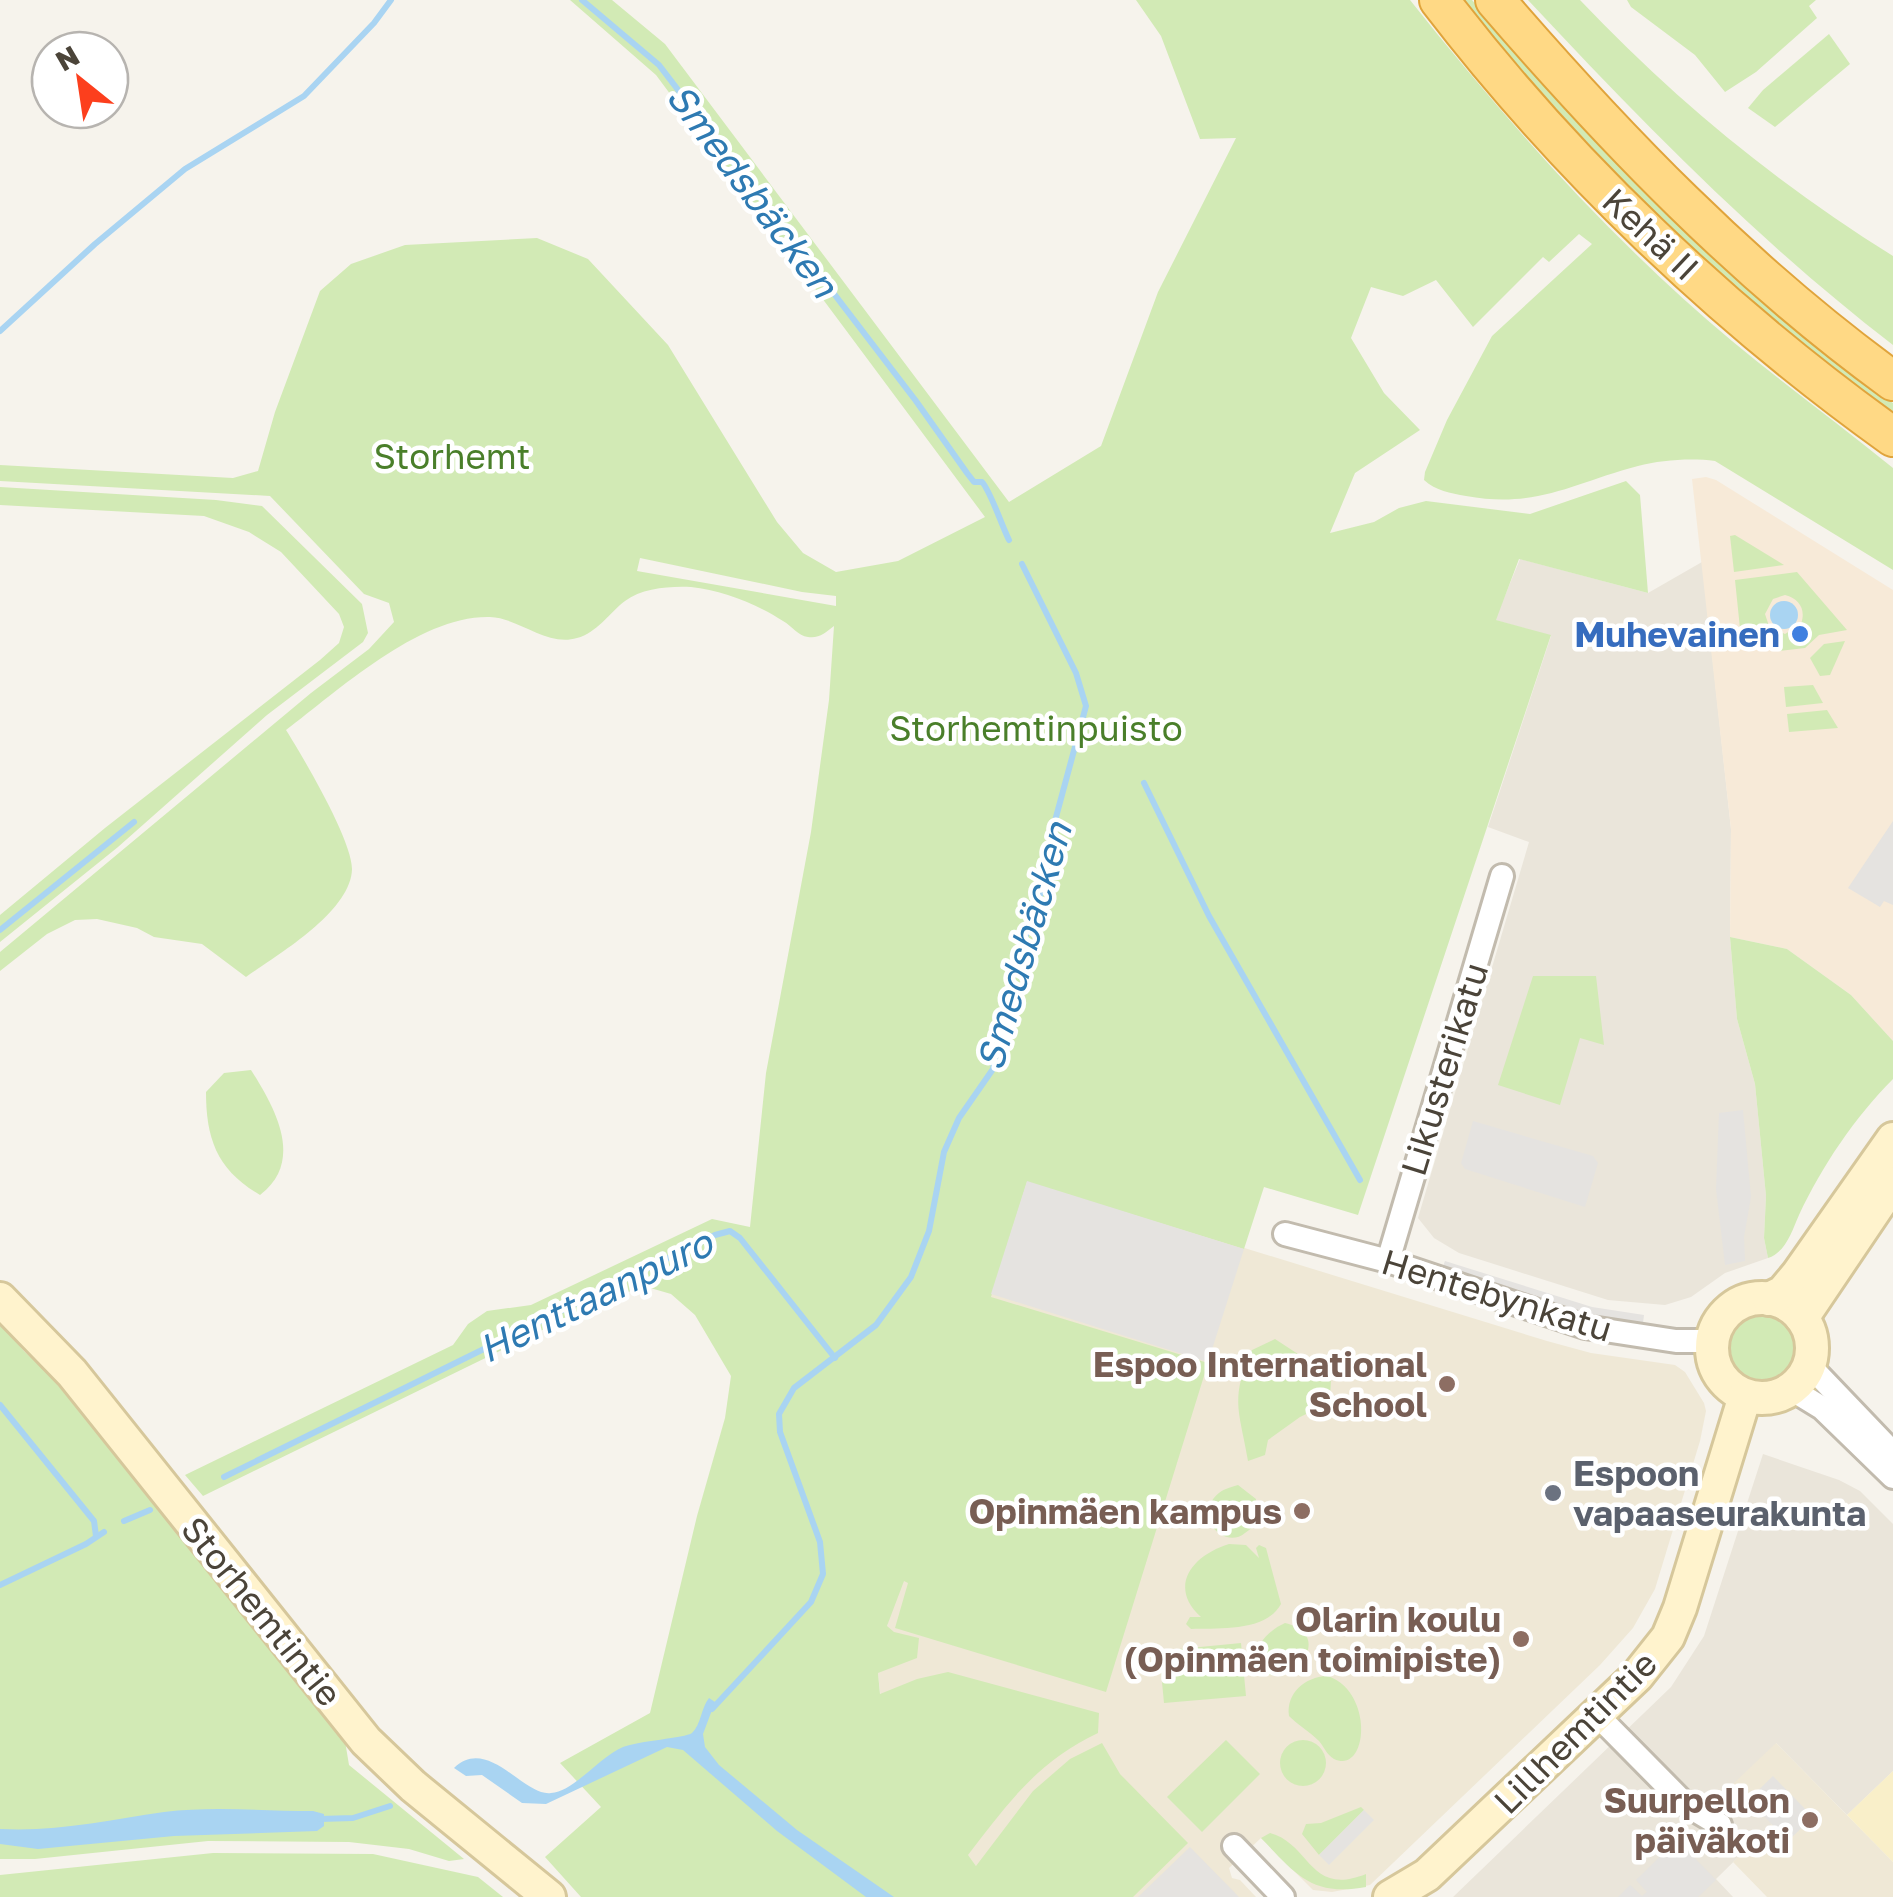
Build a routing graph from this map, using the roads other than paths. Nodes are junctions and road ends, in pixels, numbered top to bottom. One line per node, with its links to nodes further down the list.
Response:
1 (1439, 0): 4 (highway, Kehä II)
2 (1495, 0): 3 (highway, Kehä II)
3 (1893, 381)
4 (1893, 438)
5 (1502, 876): 9 (street, Likusterikatu)
6 (1893, 1139): 11 (main road)
7 (1893, 1184): 12 (main road)
8 (1285, 1234): 9 (street, Hentebynkatu)
9 (1388, 1262): 13 (street, Hentebynkatu)
10 (0, 1299): 22 (main road, Storhemtintie)
11 (1769, 1299): 12 (main road); 13 (main road)
12 (1802, 1318): 14 (main road)
13 (1712, 1341): 15 (main road)
14 (1800, 1377): 15 (main road); 16 (street); 17 (street)
15 (1745, 1396): 18 (main road, Lillhemtintie)
16 (1893, 1453)
17 (1893, 1477)
18 (1597, 1715): 19 (street); 21 (main road, Lillhemtintie)
19 (1720, 1824)
20 (1234, 1846): 23 (street)
21 (1420, 1886): 24 (main road, Lillhemtintie)
22 (549, 1897)
23 (1283, 1897)
24 (1390, 1897)

